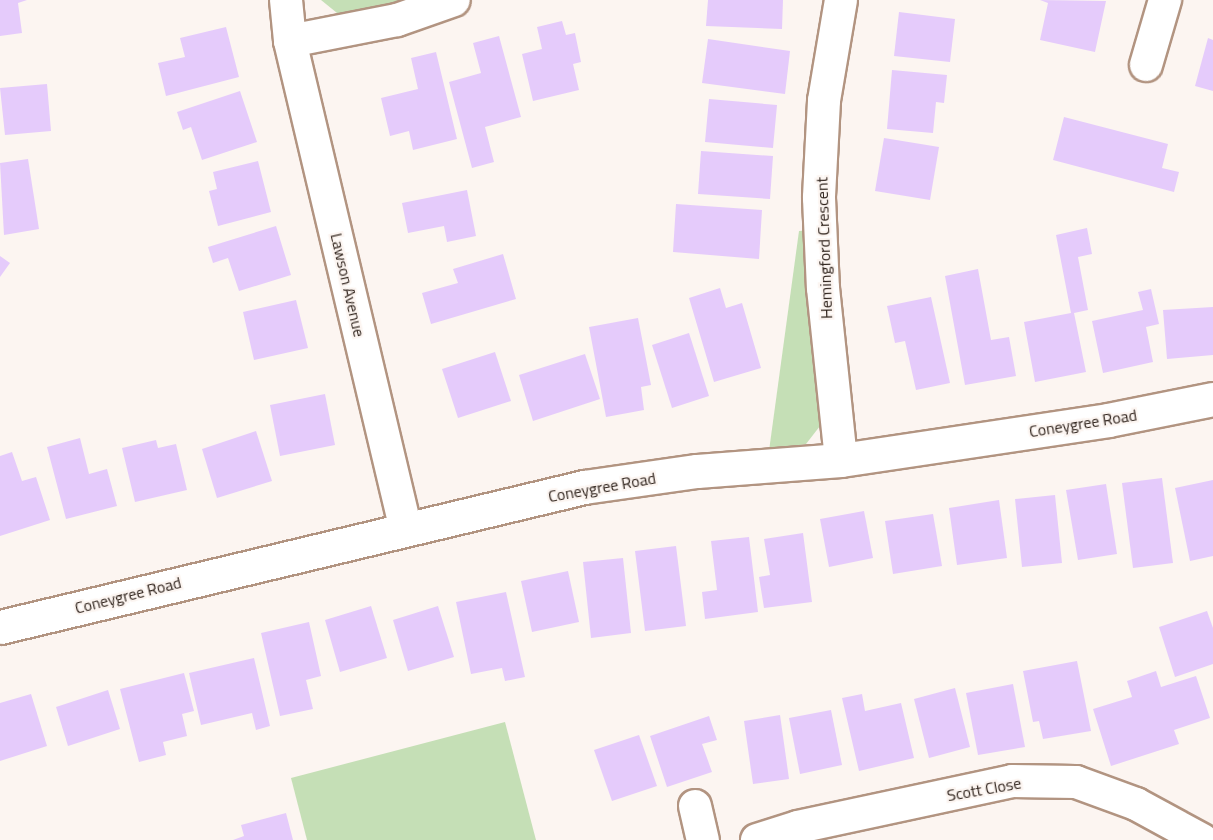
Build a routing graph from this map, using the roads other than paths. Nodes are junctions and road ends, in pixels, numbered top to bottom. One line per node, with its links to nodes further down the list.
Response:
1 (286, 0): 5 (street, Lawson Avenue)
2 (454, 0): 5 (street)
3 (841, 0): 8 (street, Hemingford Crescent)
4 (1165, 0): 6 (street)
5 (290, 41): 9 (street, Lawson Avenue)
6 (1146, 65)
7 (1213, 399): 8 (street, Coneygree Road)
8 (841, 460): 9 (street, Coneygree Road)
9 (406, 530): 10 (street, Coneygree Road)
10 (0, 627)
11 (694, 806): 12 (street)
12 (703, 840)
13 (757, 840): 14 (street, Scott Close)
14 (1202, 840)

